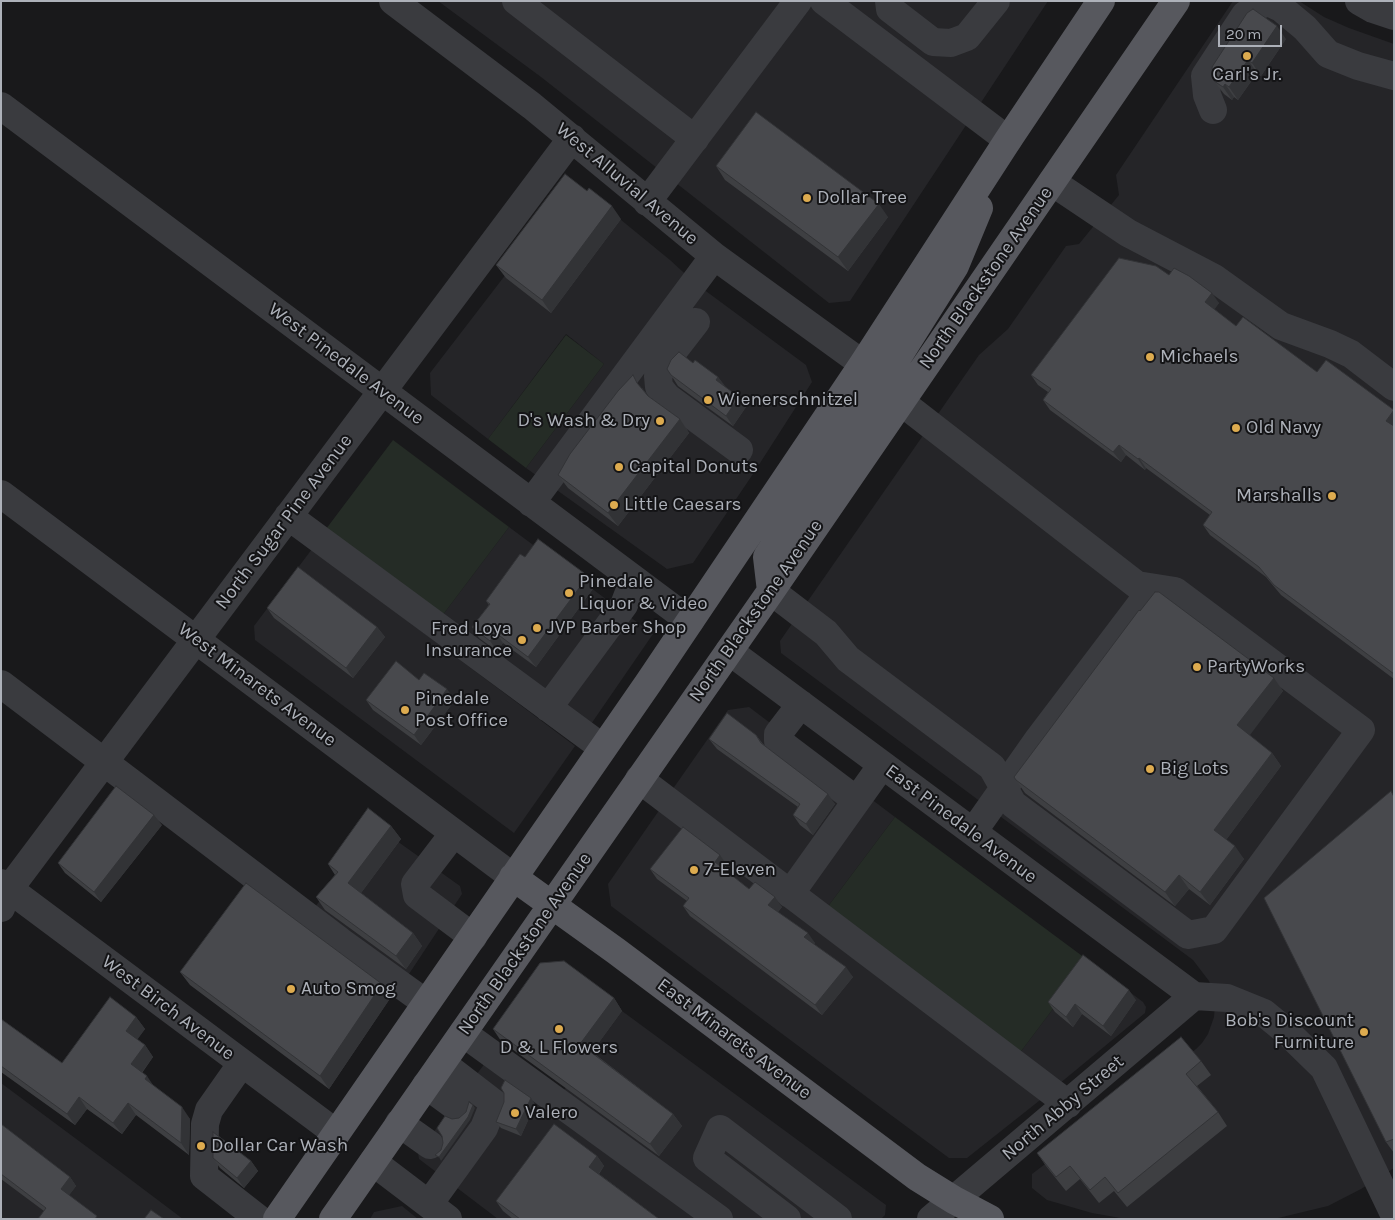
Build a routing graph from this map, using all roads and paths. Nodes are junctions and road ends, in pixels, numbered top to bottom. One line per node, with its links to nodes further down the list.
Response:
1 (393, 1): 14 (street, West Alluvial Avenue)
2 (516, 1): 15 (street)
3 (798, 1): 15 (street)
4 (824, 1): 16 (street)
5 (889, 1): 6 (street)
6 (996, 1)
7 (1101, 1): 16 (main road)
8 (1176, 1): 17 (main road, North Blackstone Avenue)
9 (1359, 1): 10 (street)
10 (1394, 16)
11 (1394, 76): 13 (street)
12 (1, 106): 23 (street, West Pinedale Avenue)
13 (1213, 110)
14 (572, 138): 18 (street, West Alluvial Avenue); 23 (street, North Sugar Pine Avenue)
15 (695, 139): 18 (street)
16 (1008, 140): 21 (main road); 24 (main road)
17 (1052, 182): 22 (street); 24 (main road, North Blackstone Avenue)
18 (647, 202): 19 (street, West Alluvial Avenue)
19 (714, 256): 21 (street, West Alluvial Avenue); 27 (street)
20 (696, 322): 25 (street)
21 (863, 364): 31 (main road); 32 (main road)
22 (1394, 387)
23 (382, 391): 27 (street, West Pinedale Avenue); 28 (street, North Sugar Pine Avenue)
24 (900, 402): 30 (street); 31 (main road, North Blackstone Avenue)
25 (739, 450)
26 (1, 494): 33 (street, West Minarets Avenue)
27 (532, 503): 29 (street, West Pinedale Avenue)
28 (288, 516): 33 (street, North Sugar Pine Avenue); 37 (street)
29 (634, 579): 32 (street, West Pinedale Avenue); 37 (street)
30 (1153, 588): 42 (street); 42 (street)
31 (771, 591): 34 (main road, North Blackstone Avenue); 42 (street)
32 (690, 621): 38 (main road)
33 (196, 639): 39 (street, North Sugar Pine Avenue); 45 (street, West Minarets Avenue)
34 (729, 651): 36 (street, East Pinedale Avenue); 41 (main road, North Blackstone Avenue)
35 (1, 684): 39 (street)
36 (801, 704): 40 (street, East Pinedale Avenue); 43 (street)
37 (548, 708): 38 (street)
38 (603, 748): 46 (main road)
39 (104, 762): 47 (street, North Sugar Pine Avenue); 52 (street)
40 (882, 765): 43 (street); 44 (street, East Pinedale Avenue)
41 (639, 780): 48 (street); 49 (main road, North Blackstone Avenue)
42 (1004, 788): 44 (street)
43 (856, 800): 48 (street)
44 (973, 832): 51 (street, East Pinedale Avenue)
45 (454, 833): 46 (street, West Minarets Avenue); 50 (street)
46 (513, 877): 49 (main road, East Minarets Avenue); 50 (main road)
47 (4, 893): 54 (street, West Birch Avenue)
48 (790, 894): 57 (street)
49 (552, 905): 53 (main road, North Blackstone Avenue); 63 (main road, East Minarets Avenue)
50 (473, 936): 52 (main road)
51 (1194, 996): 57 (street, North Abby Street); 65 (street)
52 (426, 1003): 60 (main road)
53 (463, 1033): 55 (main road, North Blackstone Avenue); 70 (street)
54 (242, 1063): 60 (street, West Birch Avenue); 67 (street)
55 (442, 1063): 56 (main road, North Blackstone Avenue); 61 (street)
56 (426, 1086): 58 (street); 59 (main road, North Blackstone Avenue)
57 (1068, 1104): 63 (street, North Abby Street)
58 (456, 1107)
59 (404, 1116): 61 (street); 62 (main road, North Blackstone Avenue)
60 (336, 1133): 68 (main road)
61 (451, 1150): 64 (street)
62 (373, 1162): 64 (street); 69 (main road, North Blackstone Avenue)
63 (954, 1200): 72 (street, North Abby Street); 73 (main road, East Minarets Avenue)
64 (438, 1212)
65 (1394, 1214)
66 (833, 1218): 71 (street)
67 (259, 1219)
68 (276, 1219)
69 (333, 1219)
70 (719, 1219)
71 (787, 1219)
72 (932, 1219)
73 (990, 1219)

